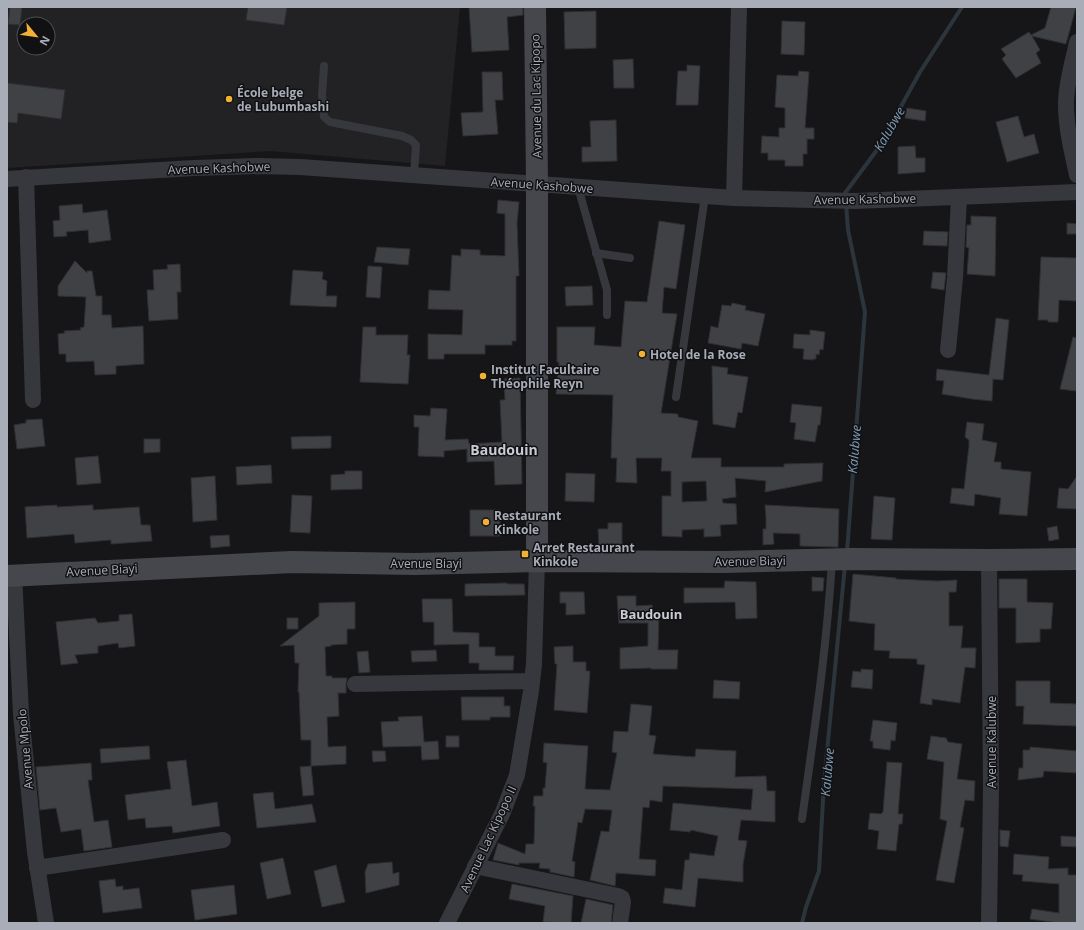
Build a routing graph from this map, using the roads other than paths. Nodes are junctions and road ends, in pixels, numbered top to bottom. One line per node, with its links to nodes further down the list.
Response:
1 (535, 7): 9 (street, Avenue du Lac Kipopo)
2 (739, 7): 14 (street)
3 (1077, 42): 6 (street)
4 (324, 66): 5 (lane)
5 (414, 175): 7 (street, Avenue Kashobwe); 9 (street, Avenue Kashobwe)
6 (1077, 175)
7 (26, 177): 8 (street, Avenue Kashobwe); 20 (street)
8 (7, 179)
9 (537, 184): 10 (street, Avenue Kashobwe); 24 (street, Avenue du Lac Kipopo)
10 (578, 187): 12 (street, Avenue Kashobwe); 15 (lane)
11 (1077, 192): 13 (street, Avenue Kashobwe)
12 (704, 196): 14 (street, Avenue Kashobwe); 19 (lane)
13 (959, 197): 14 (street, Avenue Kashobwe); 18 (street)
14 (734, 198)
15 (596, 253): 16 (lane); 17 (lane)
16 (630, 258)
17 (607, 315)
18 (948, 350)
19 (676, 397)
20 (33, 400)
21 (843, 559): 23 (street, Avenue Biayi); 24 (street, Avenue Biayi); 28 (lane)
22 (1077, 559): 23 (street, Avenue Biayi)
23 (989, 560): 35 (street, Avenue Kalubwe)
24 (537, 561): 25 (street, Avenue Biayi); 26 (street, Avenue Lac Kipopo II)
25 (10, 575): 31 (street, Avenue Mpolo)
26 (532, 681): 27 (street); 30 (street, Avenue Lac Kipopo II)
27 (355, 684)
28 (802, 819)
29 (223, 840): 31 (street)
30 (475, 866): 33 (street, Avenue Lac Kipopo II); 34 (street)
31 (37, 868): 32 (street, Avenue Mpolo)
32 (46, 923)
33 (447, 923)
34 (620, 923)
35 (989, 923)

